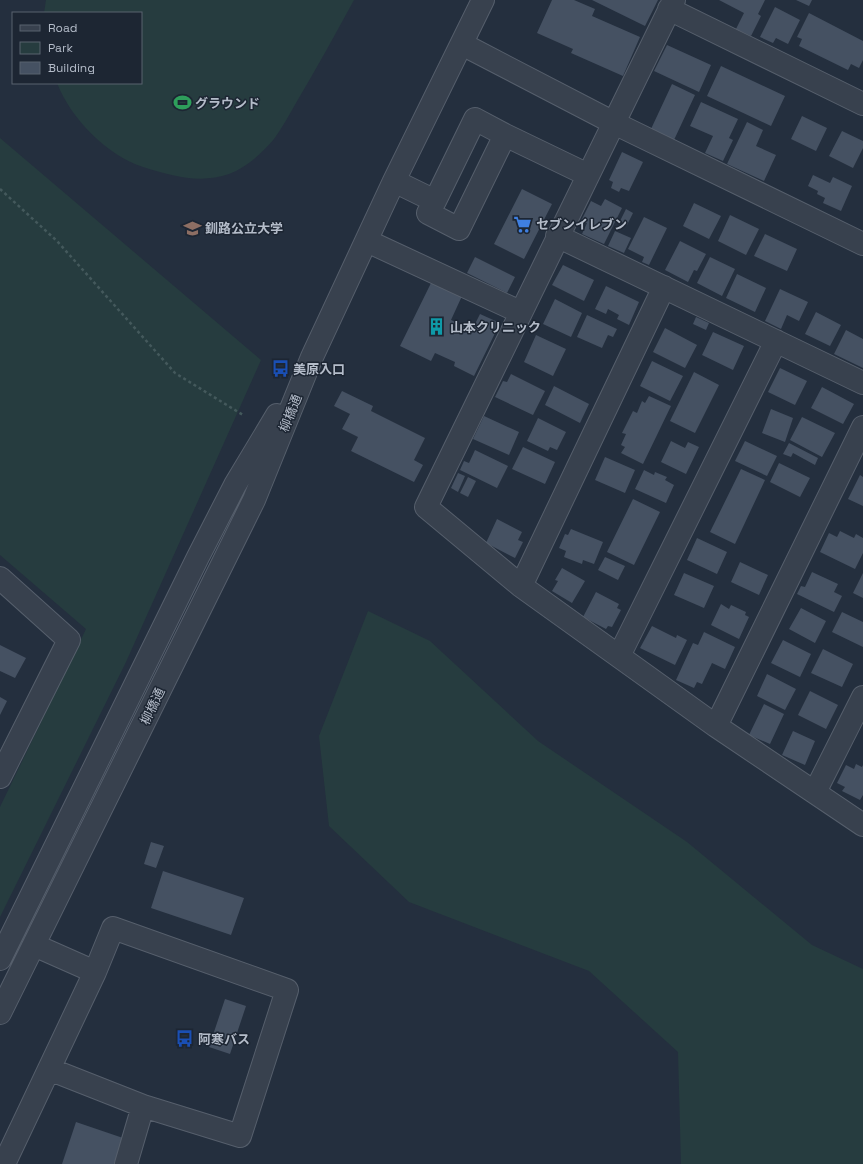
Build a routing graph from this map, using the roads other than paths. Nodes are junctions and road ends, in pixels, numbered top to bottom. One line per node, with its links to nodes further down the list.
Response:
1 (483, 0): 3 (street)
2 (672, 5): 4 (street); 5 (street)
3 (462, 44): 5 (street); 8 (street)
4 (863, 104)
5 (614, 123): 7 (street); 12 (street)
6 (505, 135): 7 (street); 9 (street); 9 (street)
7 (588, 175): 10 (street)
8 (394, 181): 9 (street); 11 (street)
9 (435, 201)
10 (557, 236): 13 (street); 14 (street)
11 (367, 241): 14 (street); 16 (street)
12 (863, 244)
13 (664, 287): 15 (street); 20 (street)
14 (520, 312): 20 (street)
15 (776, 341): 17 (street); 21 (street)
16 (312, 357): 27 (street, 柳橋通); 28 (street, 柳橋通)
17 (863, 383)
18 (863, 427): 23 (street)
19 (0, 578): 24 (street)
20 (520, 586): 21 (street)
21 (619, 656): 23 (street)
22 (863, 697): 25 (street)
23 (716, 726): 25 (street)
24 (0, 777)
25 (815, 792): 26 (street)
26 (863, 825)
27 (34, 945): 29 (street); 30 (street, 柳橋通)
28 (0, 959)
29 (95, 972): 31 (street); 32 (street)
30 (0, 1013)
31 (49, 1069): 32 (street); 33 (street)
32 (143, 1106): 34 (street)
33 (4, 1164)
34 (126, 1164)

